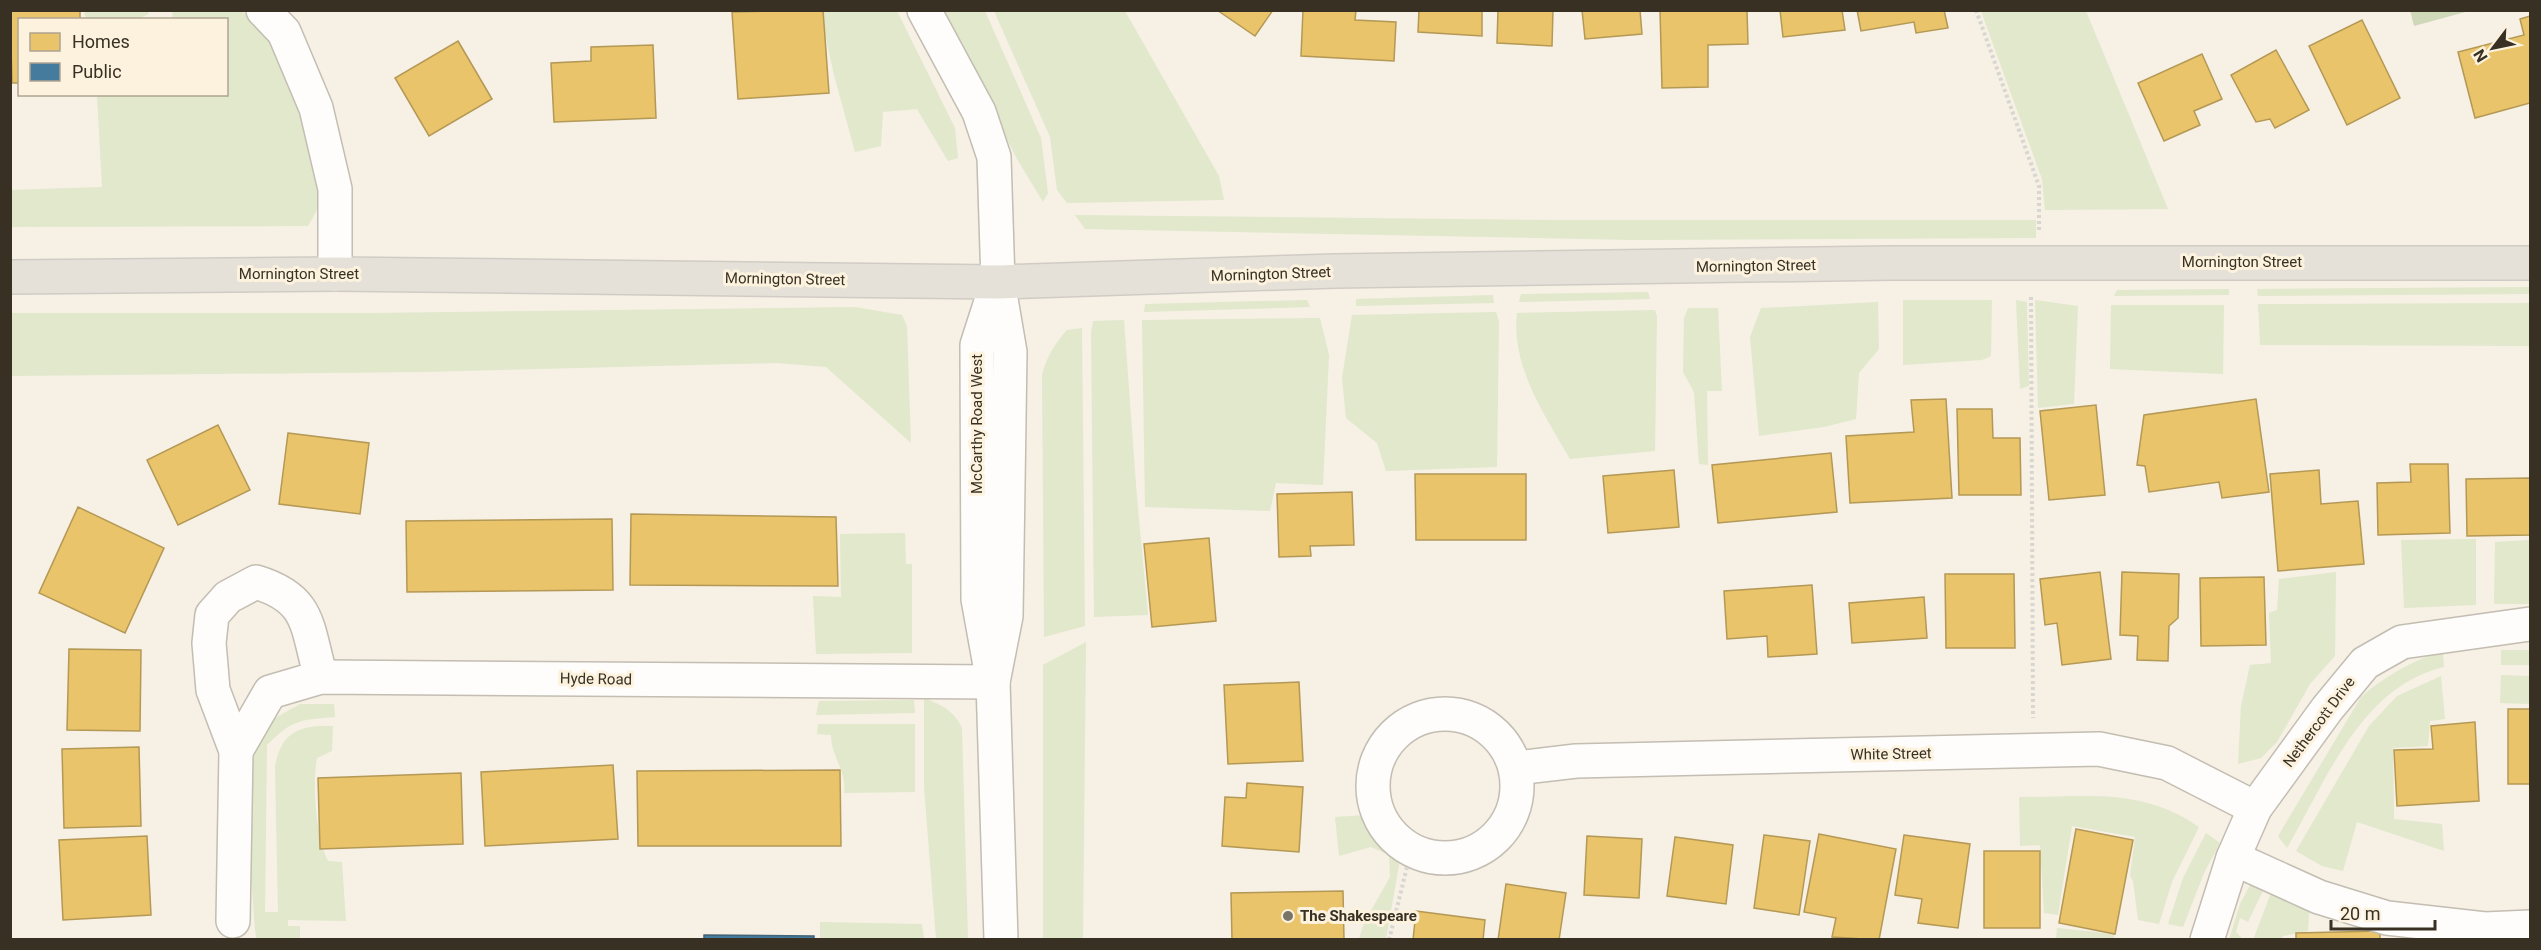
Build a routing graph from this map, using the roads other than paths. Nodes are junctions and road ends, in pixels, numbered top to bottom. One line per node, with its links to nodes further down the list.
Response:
1 (263, 10): 4 (street)
2 (924, 10): 6 (street, McCarthy Road West)
3 (2530, 263): 6 (main road, Mornington Street)
4 (335, 274): 5 (main road, Mornington Street); 6 (main road, Mornington Street)
5 (10, 277)
6 (998, 282): 9 (street, McCarthy Road West)
7 (2530, 624): 12 (street, Nethercott Drive)
8 (321, 676): 9 (street, Hyde Road); 10 (street, Hyde Road); 10 (street)
9 (993, 682): 16 (street, McCarthy Road West)
10 (236, 751): 14 (street)
11 (1516, 768): 11 (street); 12 (street, White Street)
12 (2255, 808): 13 (street, Nethercott Drive)
13 (2233, 858): 15 (street); 17 (street, Nethercott Drive)
14 (233, 921)
15 (2530, 927)
16 (1001, 939)
17 (2207, 939)

